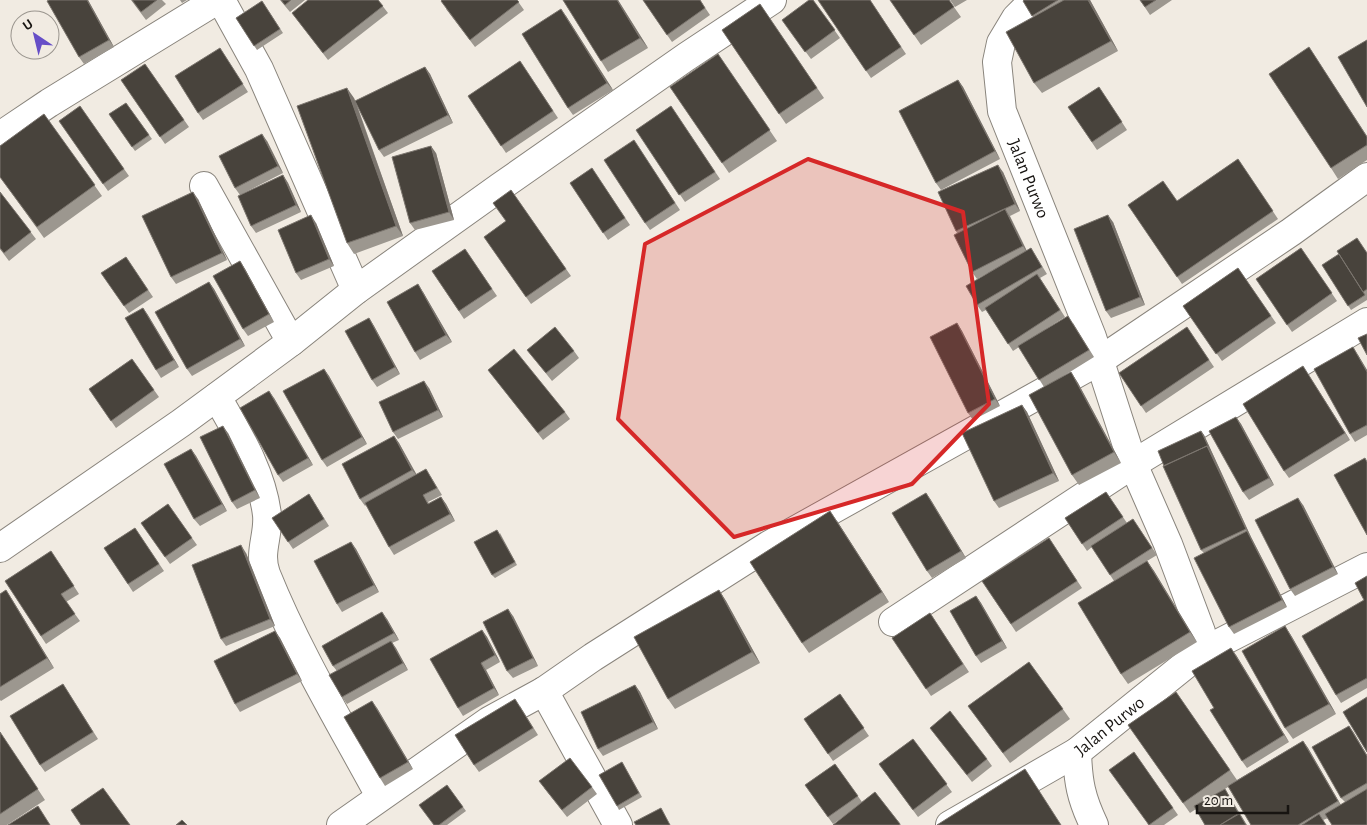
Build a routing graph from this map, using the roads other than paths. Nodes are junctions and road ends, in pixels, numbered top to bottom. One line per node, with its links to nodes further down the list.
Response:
1 (217, 0): 5 (street)
2 (221, 0): 8 (street)
3 (772, 0): 8 (street)
4 (1034, 0): 11 (street, Jalan Purwo)
5 (0, 136)
6 (1367, 177): 11 (street)
7 (204, 186): 10 (street)
8 (356, 290): 10 (street)
9 (1367, 322): 13 (street)
10 (291, 342): 12 (street)
11 (1099, 361): 13 (street, Jalan Purwo); 18 (street)
12 (217, 397): 14 (street); 20 (street)
13 (1133, 464): 16 (street); 17 (street, Jalan Purwo)
14 (0, 548)
15 (1367, 568): 17 (street, Jalan Purwo)
16 (893, 622)
17 (1200, 653): 19 (street, Jalan Purwo)
18 (544, 691): 20 (street); 22 (street)
19 (1077, 752): 23 (street); 24 (street, Jalan Purwo)
20 (380, 796): 21 (street)
21 (341, 825)
22 (618, 825)
23 (950, 825)
24 (1094, 825)

